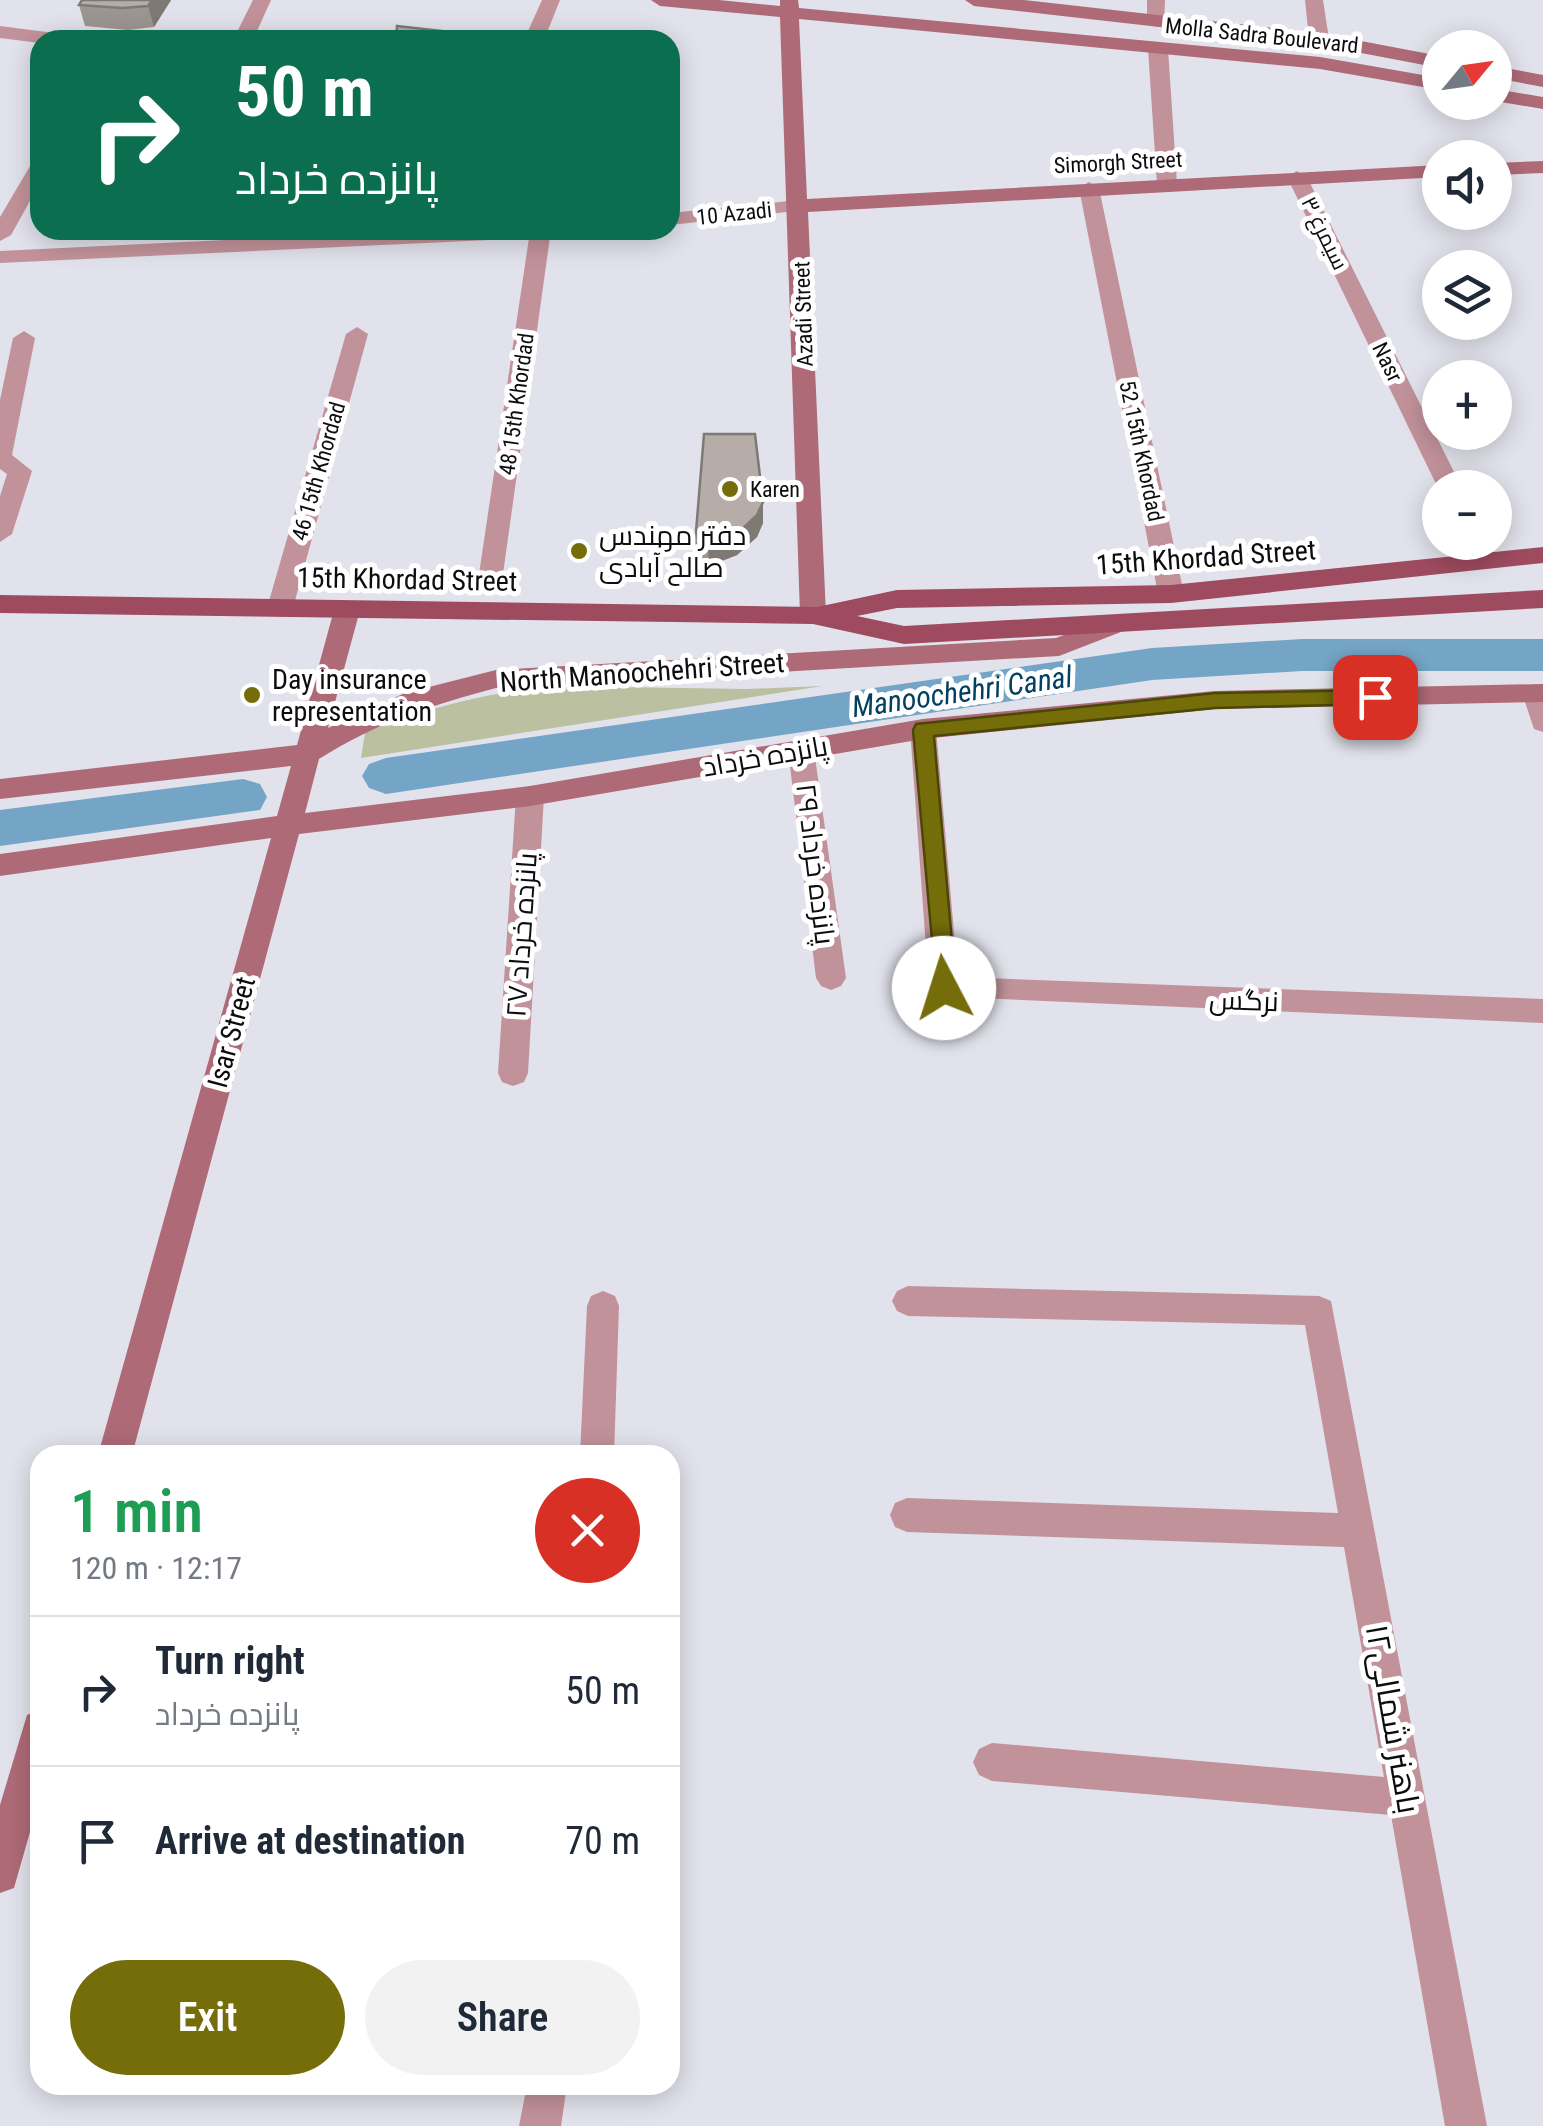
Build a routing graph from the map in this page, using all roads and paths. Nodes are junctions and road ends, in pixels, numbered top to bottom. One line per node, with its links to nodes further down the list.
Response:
1 (262, 0): 9 (street)
2 (550, 0): 10 (street)
3 (660, 0): 7 (street, Molla Sadra Boulevard)
4 (974, 0): 8 (street, Molla Sadra Boulevard)
5 (1156, 0): 8 (street)
6 (1314, 0): 13 (street)
7 (789, 6): 14 (street, Molla Sadra Boulevard); 29 (street, Azadi Street)
8 (1157, 21): 13 (street, Molla Sadra Boulevard)
9 (248, 30)
10 (538, 30)
11 (0, 32): 12 (street)
12 (30, 36)
13 (1318, 39): 15 (street, Molla Sadra Boulevard); 16 (street)
14 (1158, 49): 16 (street, Molla Sadra Boulevard); 27 (street)
15 (1422, 59)
16 (1320, 62): 18 (street, Molla Sadra Boulevard)
17 (1512, 75): 19 (street)
18 (1422, 81)
19 (1543, 81)
20 (1512, 97): 21 (street)
21 (1543, 103)
22 (1543, 167): 23 (street)
23 (1512, 168)
24 (1422, 173): 25 (street, Simorgh Street)
25 (1297, 177): 27 (street, Simorgh Street); 37 (street, سیمرغ ۳)
26 (30, 182): 31 (street)
27 (1168, 184): 28 (street, Simorgh Street)
28 (1090, 188): 29 (street, Simorgh Street); 47 (street, 52 15th Khordad)
29 (799, 206): 30 (street, 10 Azadi); 52 (street, Azadi Street)
30 (680, 219)
31 (0, 235)
32 (150, 240): 35 (street)
33 (351, 240): 35 (street)
34 (539, 240): 46 (street, 48 15th Khordad)
35 (145, 252): 36 (street)
36 (0, 258)
37 (1352, 290): 41 (street, Nasr)
38 (357, 334): 50 (street, 46 15th Khordad)
39 (24, 338): 40 (street)
40 (0, 457): 42 (street)
41 (1441, 470)
42 (0, 534)
43 (1512, 554): 44 (main road, 15th Khordad Street)
44 (1543, 555)
45 (1422, 560): 47 (main road, 15th Khordad Street)
46 (491, 574)
47 (1171, 594): 52 (main road, 15th Khordad Street)
48 (1543, 599): 53 (main road, 15th Khordad Street)
49 (0, 604): 50 (main road, 15th Khordad Street)
50 (280, 608): 51 (main road, 15th Khordad Street)
51 (347, 610): 52 (main road, 15th Khordad Street); 58 (street, Isar Street)
52 (814, 615): 53 (main road, 15th Khordad Street)
53 (1116, 624): 58 (street, North Manoochehri Street)
54 (1539, 693): 55 (street); 56 (street, پانزده خرداد)
55 (1543, 722)
56 (923, 730): 57 (street, پانزده خرداد); 64 (street, نرگس)
57 (801, 750): 60 (street, پانزده خرداد); 63 (street, پانزده خرداد ۲۹)
58 (308, 754): 59 (street, North Manoochehri Street); 61 (street, Isar Street)
59 (0, 789)
60 (530, 796): 61 (street, پانزده خرداد); 65 (street, پانزده خرداد ۲۷)
61 (288, 824): 62 (street); 68 (street, Isar Street)
62 (0, 865)
63 (831, 978)
64 (1543, 1011)
65 (513, 1073)
66 (908, 1301): 71 (street, باهنر شمالی۱۲)
67 (603, 1306): 69 (street)
68 (118, 1445)
69 (597, 1445)
70 (907, 1515): 71 (street)
71 (1359, 1531): 74 (street, باهنر شمالی۱۲)
72 (992, 1762): 74 (street)
73 (30, 1764): 75 (street)
74 (1407, 1798): 78 (street, باهنر شمالی۱۲)
75 (0, 1874)
76 (545, 2095): 77 (street)
77 (540, 2126)
78 (1466, 2126)

